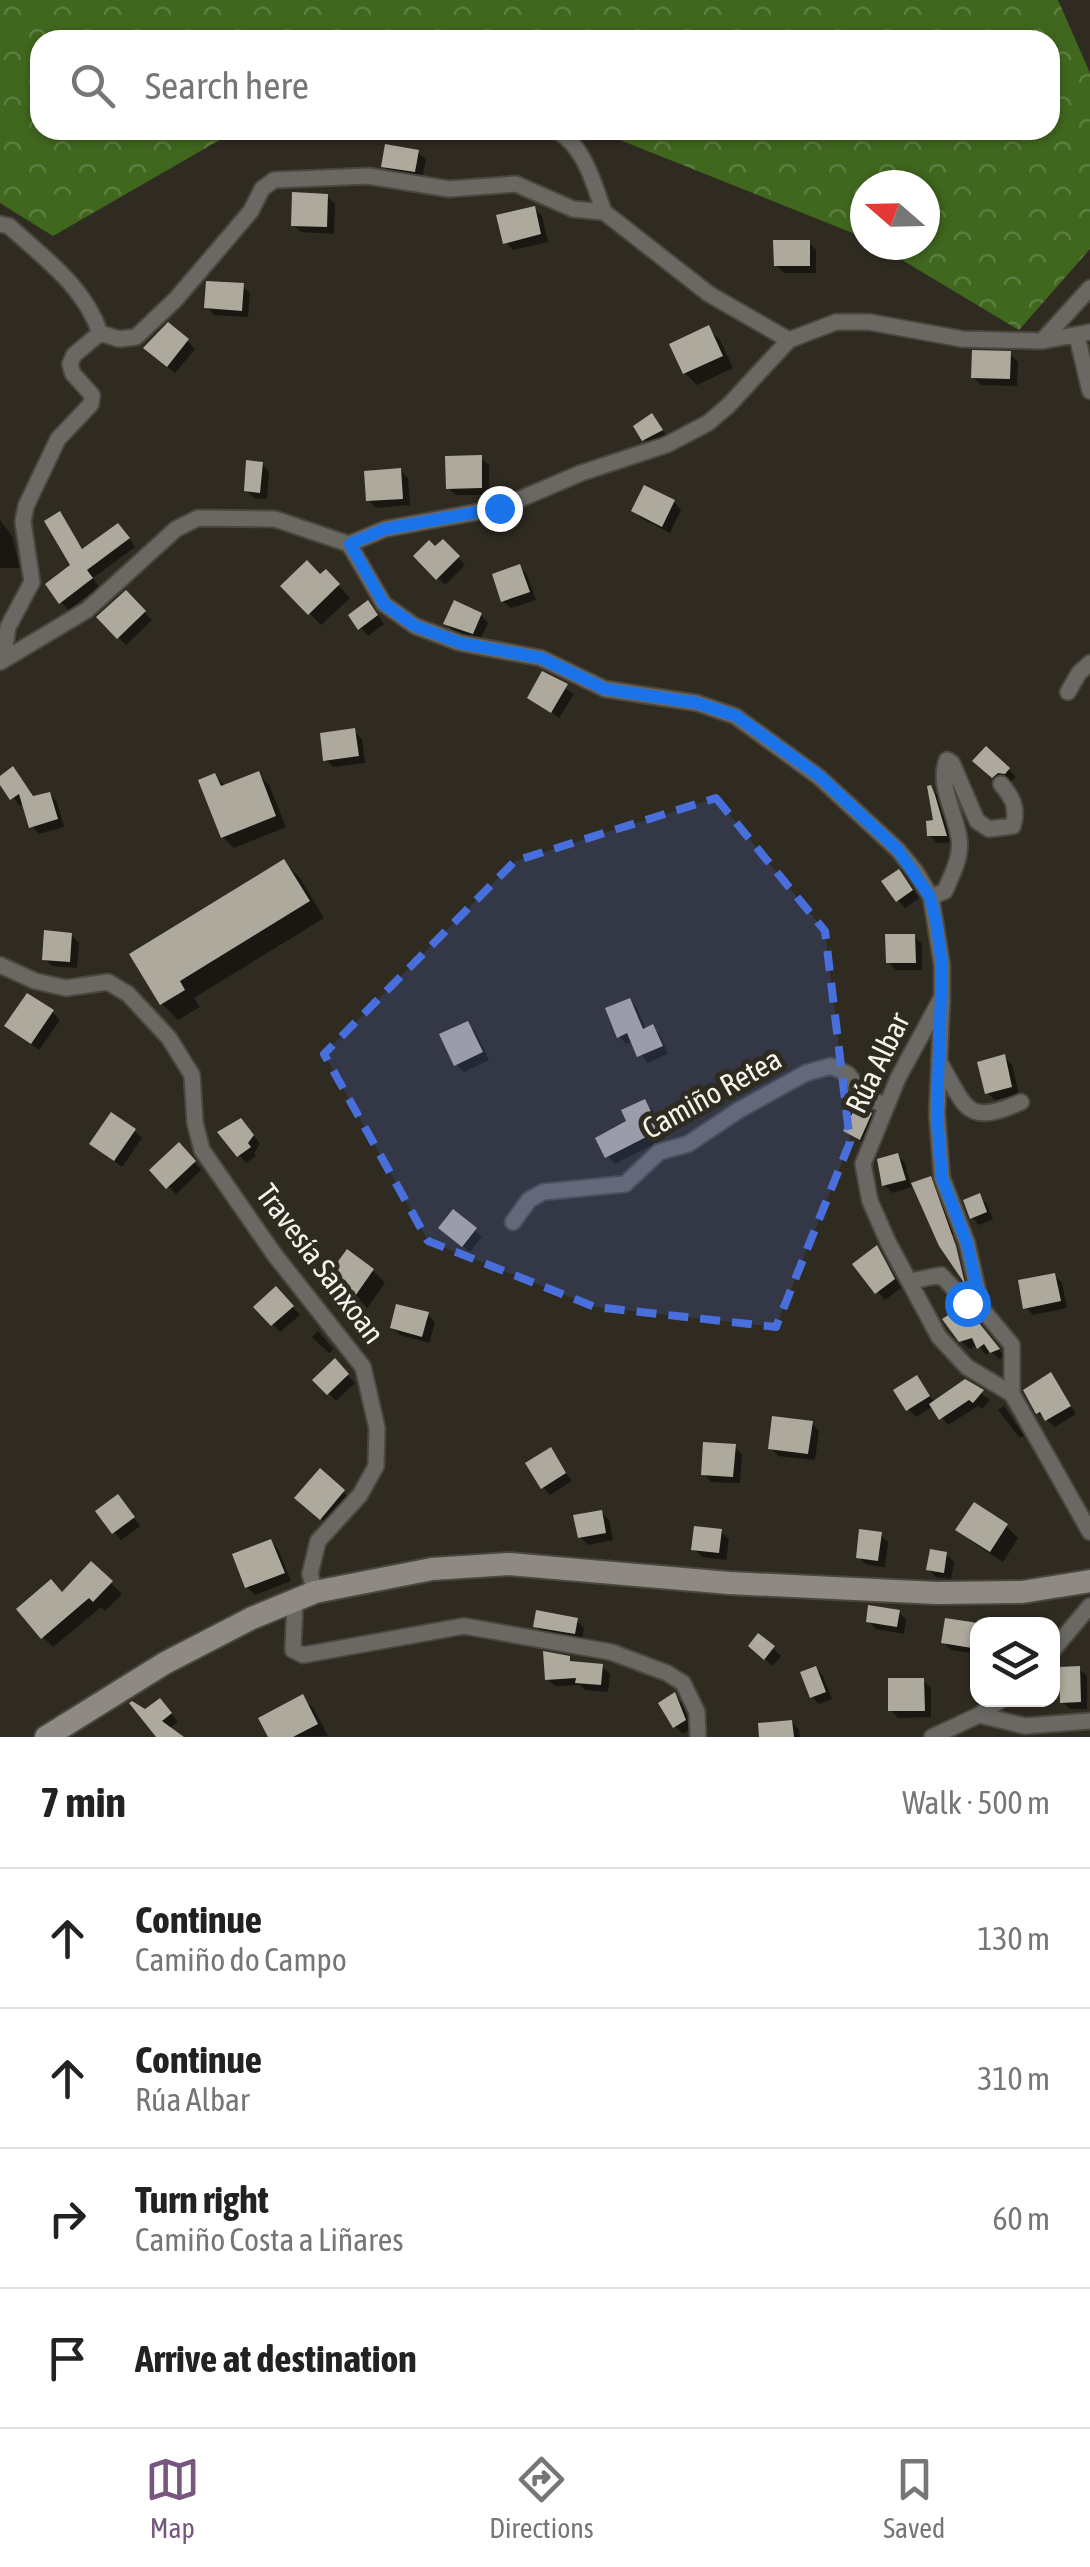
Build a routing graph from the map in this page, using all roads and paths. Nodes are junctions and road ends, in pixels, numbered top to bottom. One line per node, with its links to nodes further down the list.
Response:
1 (569, 140): 2 (street)
2 (604, 212): 5 (street); 7 (street)
3 (0, 224): 5 (street)
4 (1090, 288): 8 (street)
5 (100, 334): 11 (street)
6 (1084, 334): 8 (street); 9 (street)
7 (789, 340): 8 (street); 10 (street)
8 (1042, 341)
9 (1090, 391)
10 (350, 544): 11 (street); 15 (street, Rúa Albar)
11 (2, 660)
12 (1090, 663): 13 (street)
13 (1068, 692)
14 (1001, 784): 15 (street)
15 (930, 897): 17 (street, Rúa Albar)
16 (0, 965): 28 (street, Travesía Sanxoan)
17 (942, 997): 18 (street); 20 (street, Rúa Albar)
18 (939, 1061): 19 (street); 23 (street)
19 (1021, 1102)
20 (886, 1106): 21 (street, Camiño Retea); 22 (street, Rúa Albar)
21 (513, 1222)
22 (911, 1281): 23 (street); 24 (street, Rúa Albar)
23 (982, 1309): 24 (street)
24 (1012, 1394): 25 (street, Rúa Albar)
25 (1085, 1510): 26 (street, Rúa Albar)
26 (1090, 1532)
27 (1090, 1581): 28 (main road)
28 (305, 1596): 34 (main road); 35 (street, Travesía Sanxoan)
29 (1090, 1606): 30 (street)
30 (1060, 1642)
31 (991, 1707): 32 (street)
32 (979, 1715): 33 (street); 36 (street)
33 (1090, 1722)
34 (46, 1737)
35 (698, 1737)
36 (932, 1737)

